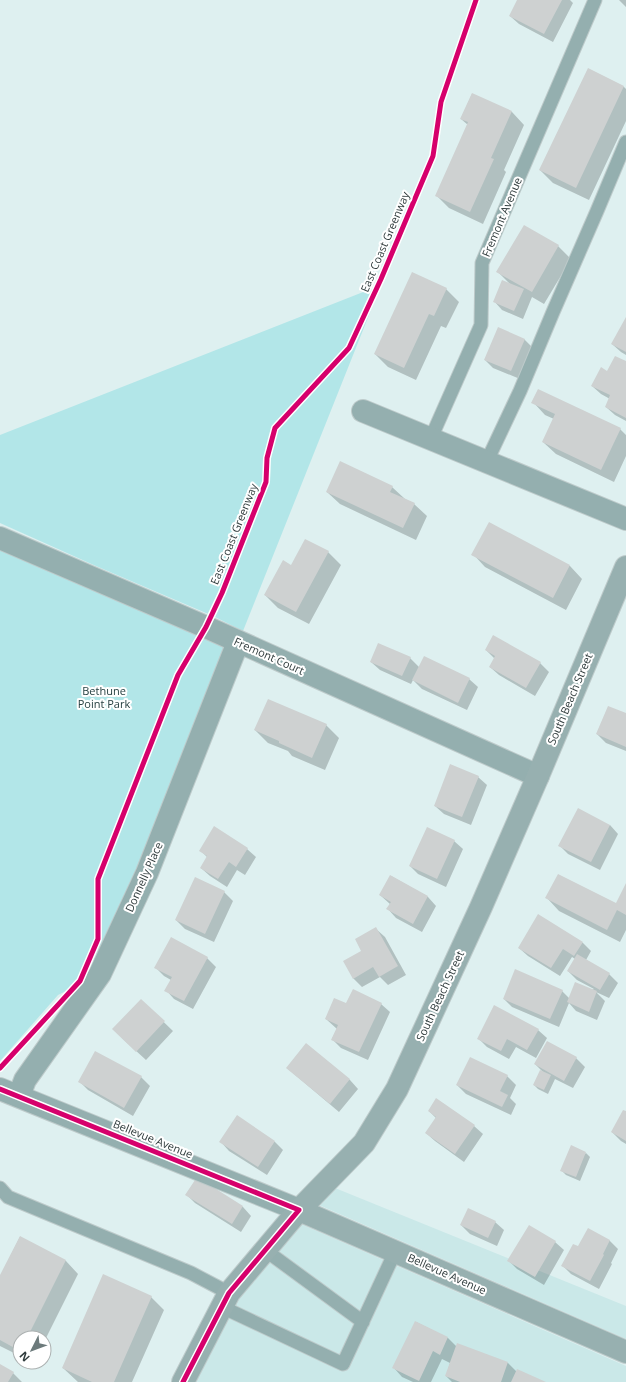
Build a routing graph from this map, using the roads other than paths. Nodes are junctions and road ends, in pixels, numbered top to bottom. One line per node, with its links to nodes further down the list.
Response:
1 (595, 0): 4 (lane, Fremont Avenue)
2 (626, 142): 5 (lane)
3 (363, 411): 4 (street)
4 (431, 438): 5 (street)
5 (487, 461): 6 (street)
6 (626, 519)
7 (0, 538): 9 (street, Fremont Court)
8 (626, 567): 10 (street, South Beach Street)
9 (238, 642): 10 (street, Fremont Court); 11 (street, Donnelly Place)
10 (538, 776): 13 (street, South Beach Street)
11 (10, 1092): 13 (street, Bellevue Avenue)
12 (0, 1188): 16 (lane)
13 (299, 1210): 14 (street, South Beach Street); 15 (street, Bellevue Avenue)
14 (265, 1250): 16 (street, South Beach Street); 17 (lane)
15 (395, 1252): 17 (lane); 18 (street, Bellevue Avenue)
16 (226, 1300): 17 (lane); 19 (street, South Beach Street)
17 (363, 1322)
18 (626, 1352)
19 (183, 1382)

